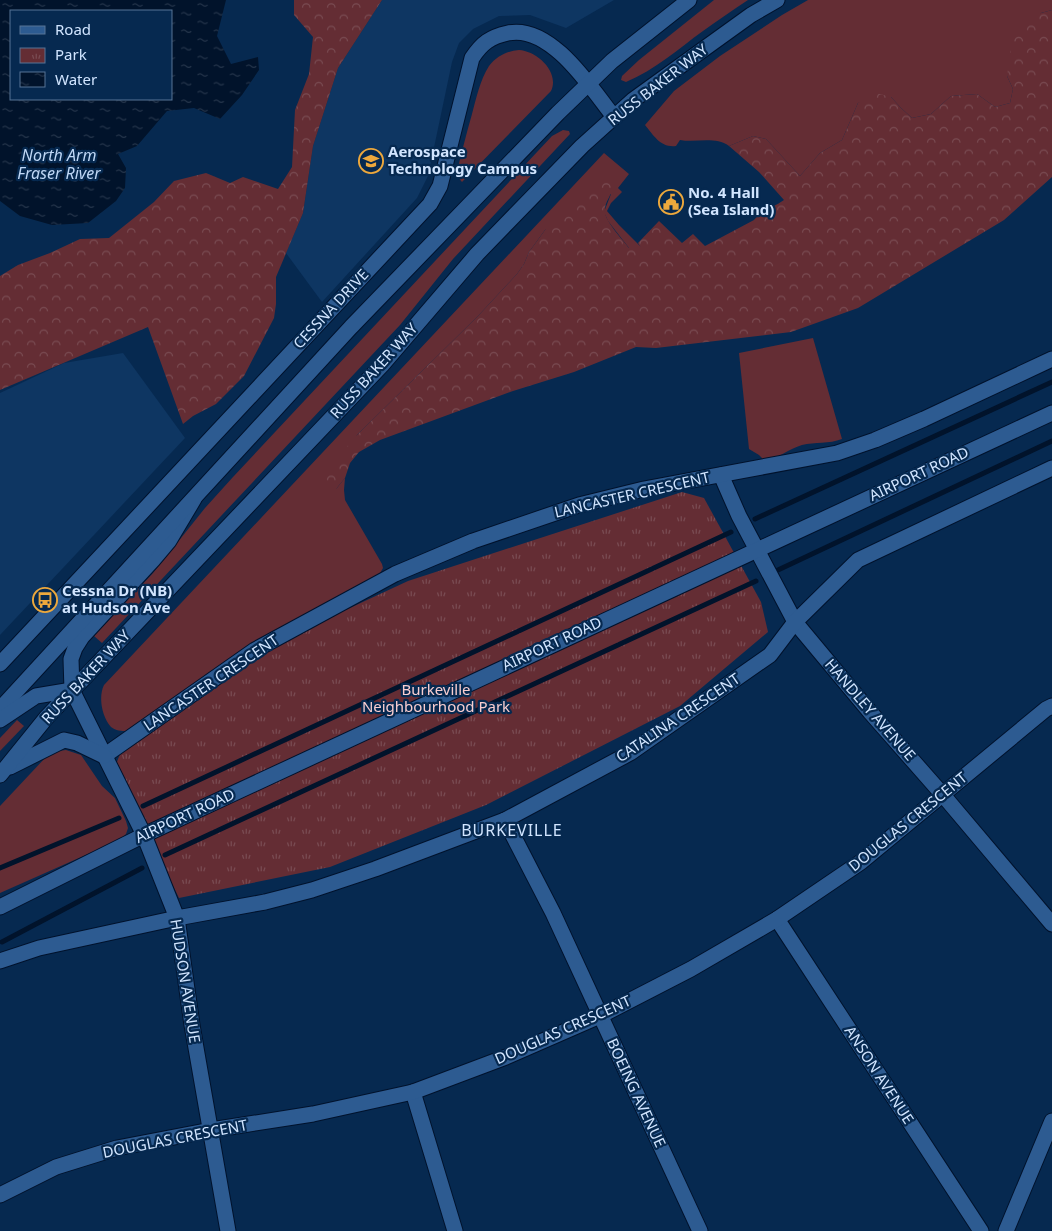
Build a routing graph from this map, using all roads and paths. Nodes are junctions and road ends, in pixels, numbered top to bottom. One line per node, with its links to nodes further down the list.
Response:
1 (689, 0): 3 (street)
2 (777, 0): 4 (street, RUSS BAKER WAY)
3 (587, 84): 4 (street, CESSNA DRIVE); 9 (street); 12 (street, CESSNA DRIVE)
4 (614, 117): 13 (street, RUSS BAKER WAY)
5 (1052, 358): 8 (street, LANCASTER CRESCENT)
6 (1052, 412): 10 (street, AIRPORT ROAD)
7 (1052, 468): 11 (street, CATALINA CRESCENT)
8 (721, 475): 10 (street, HANDLEY AVENUE); 17 (street, LANCASTER CRESCENT)
9 (194, 499): 13 (street); 15 (street)
10 (756, 549): 11 (street, HANDLEY AVENUE); 21 (street, AIRPORT ROAD)
11 (795, 622): 19 (street, HANDLEY AVENUE); 20 (street, CATALINA CRESCENT)
12 (0, 664)
13 (72, 690): 16 (street); 17 (street, HUDSON AVENUE); 18 (street, RUSS BAKER WAY)
14 (1052, 706): 19 (street, DOUGLAS CRESCENT)
15 (0, 709)
16 (0, 720)
17 (104, 756): 18 (street); 21 (street, HUDSON AVENUE)
18 (3, 772)
19 (943, 795): 24 (street, DOUGLAS CRESCENT); 25 (street, HANDLEY AVENUE)
20 (505, 820): 23 (street, CATALINA CRESCENT); 27 (street, BOEING AVENUE)
21 (144, 835): 22 (street, AIRPORT ROAD); 23 (street, HUDSON AVENUE)
22 (0, 907)
23 (176, 918): 26 (street, CATALINA CRESCENT); 30 (street, HUDSON AVENUE)
24 (777, 919): 27 (street, DOUGLAS CRESCENT); 35 (street, ANSON AVENUE)
25 (1052, 924)
26 (0, 961)
27 (600, 1016): 28 (street, DOUGLAS CRESCENT); 34 (street, BOEING AVENUE)
28 (412, 1092): 30 (street, DOUGLAS CRESCENT); 33 (street)
29 (1052, 1121): 36 (street)
30 (211, 1130): 31 (street, DOUGLAS CRESCENT); 32 (street, HUDSON AVENUE)
31 (0, 1195)
32 (228, 1231)
33 (455, 1231)
34 (700, 1231)
35 (981, 1231)
36 (1006, 1231)

